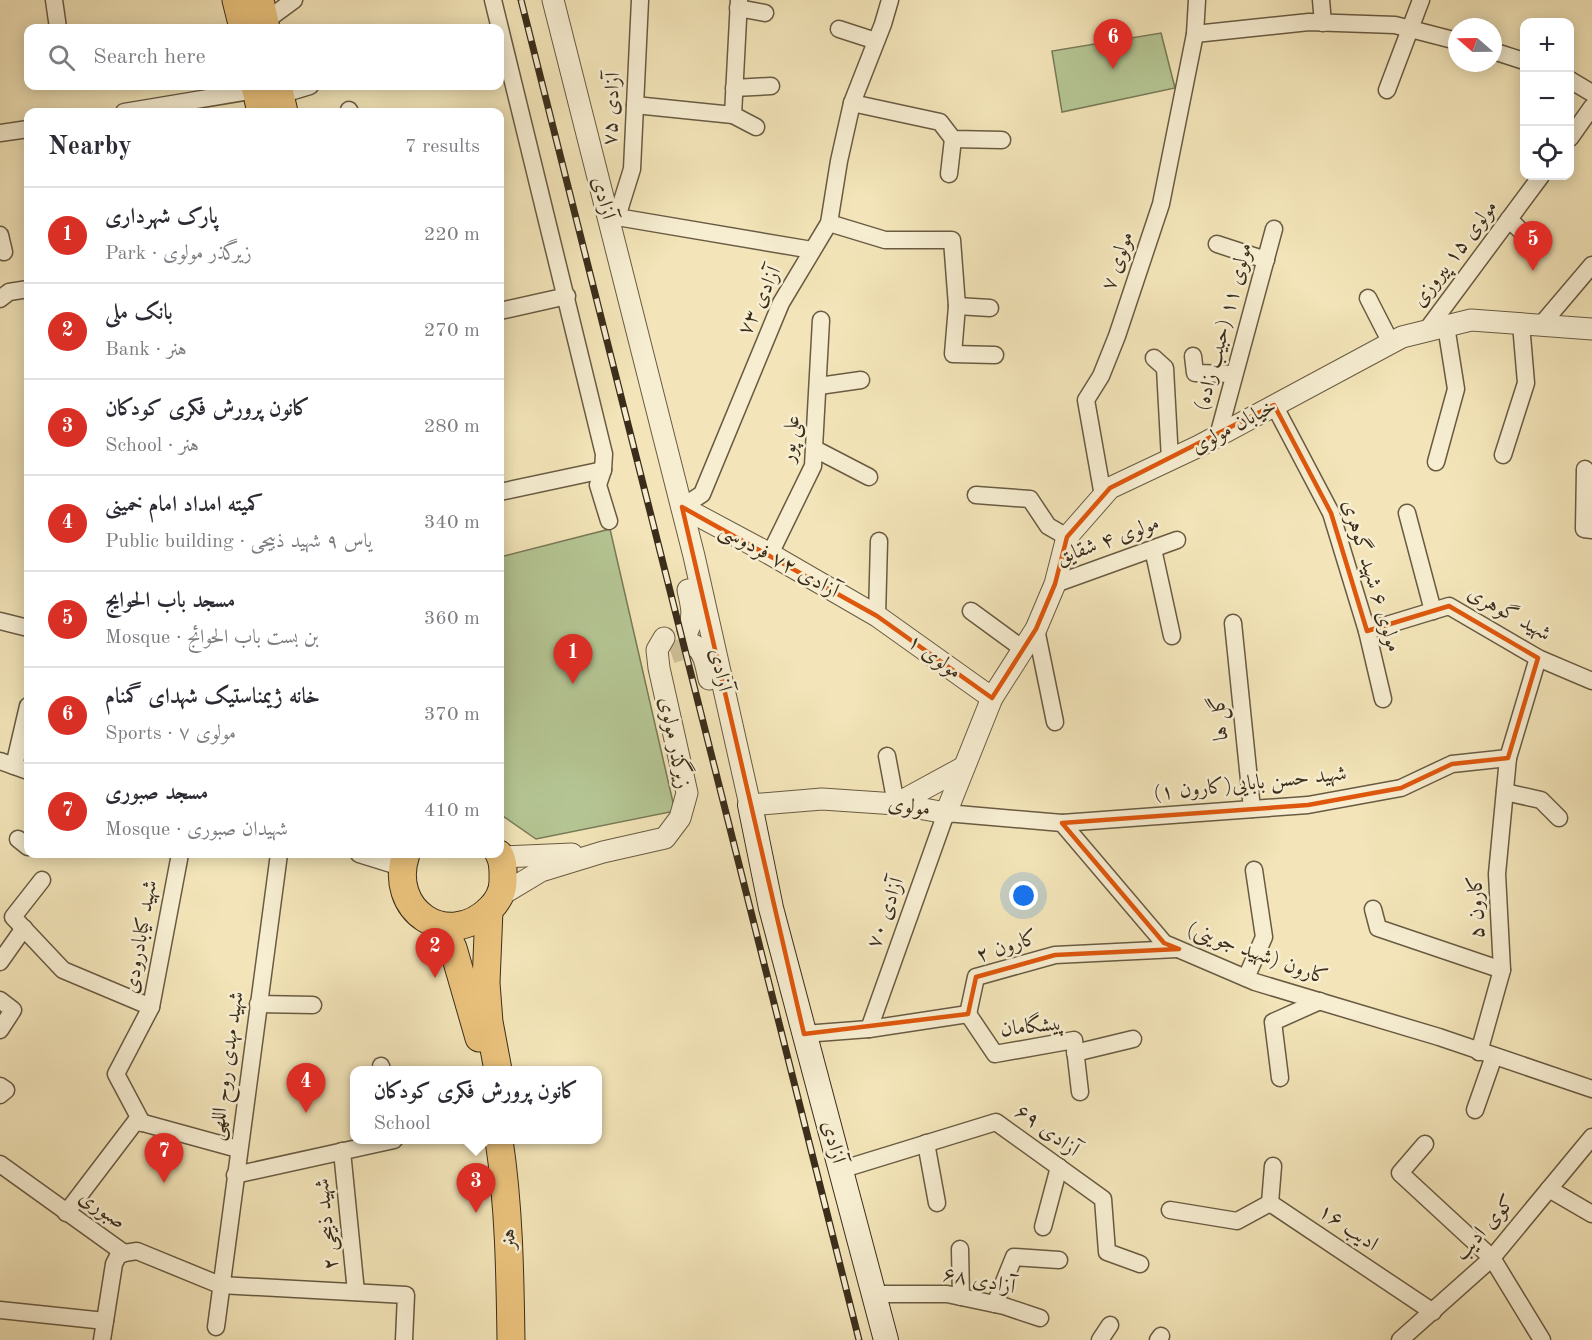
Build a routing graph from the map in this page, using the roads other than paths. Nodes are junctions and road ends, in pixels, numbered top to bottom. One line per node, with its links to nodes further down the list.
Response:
1 (54, 0): 15 (street)
2 (236, 0): 13 (main road)
3 (294, 0): 13 (street)
4 (493, 0): 16 (street)
5 (553, 0): 45 (street, آزادی)
6 (640, 0): 33 (street, آزادی ۷۵)
7 (890, 0): 21 (street, آزادی ۷۳)
8 (1197, 0): 19 (street, مولوی ۷)
9 (1321, 0): 14 (street)
10 (1421, 0): 18 (street)
11 (739, 4): 12 (street); 27 (street)
12 (765, 13)
13 (258, 20)
14 (1323, 23): 18 (street); 19 (street)
15 (57, 24)
16 (499, 24)
17 (839, 29): 21 (street)
18 (1410, 29): 20 (street); 29 (street)
19 (1195, 34): 83 (street, مولوی ۷)
20 (1448, 39)
21 (876, 40): 32 (street, آزادی ۷۳)
22 (504, 44): 55 (street)
23 (1502, 54): 24 (street)
24 (1520, 60)
25 (1574, 83): 30 (street)
26 (771, 86): 27 (street)
27 (734, 88): 36 (street)
28 (295, 90): 31 (street)
29 (1387, 90)
30 (1592, 93)
31 (269, 97): 35 (street)
32 (852, 103): 41 (street); 47 (street, آزادی ۷۳)
33 (635, 105): 36 (street); 45 (street, آزادی ۷۵)
34 (1592, 107): 39 (street)
35 (163, 108)
36 (733, 115): 37 (street)
37 (756, 127)
38 (24, 130): 40 (street)
39 (1574, 131)
40 (0, 134)
41 (953, 139): 42 (street); 43 (street)
42 (1002, 140)
43 (949, 174)
44 (1538, 180): 46 (street, مولوی ۱۵ پیروزی)
45 (613, 218): 51 (street); 84 (street, آزادی)
46 (1509, 219): 49 (street); 63 (street, مولوی ۱۵ پیروزی)
47 (829, 223): 51 (street, آزادی ۷۳); 58 (street)
48 (1274, 229): 52 (street, مولوی ۱۱ (حبیب زاده))
49 (1526, 236)
50 (1216, 244): 52 (street)
51 (812, 250): 84 (street, آزادی ۷۳)
52 (1266, 260): 69 (street, مولوی ۱۱ (حبیب زاده))
53 (1592, 265): 62 (street)
54 (24, 290): 57 (street)
55 (567, 297): 60 (street); 79 (street)
56 (1368, 298): 65 (street)
57 (0, 299)
58 (957, 306): 59 (street); 66 (street)
59 (990, 308)
60 (504, 310)
61 (821, 320): 71 (street, علی پور)
62 (1531, 325): 63 (street, خیابان مولوی); 64 (street, خیابان مولوی); 75 (street)
63 (1436, 328): 65 (street, خیابان مولوی); 77 (street)
64 (1592, 329)
65 (1391, 342): 72 (street, خیابان مولوی)
66 (995, 355)
67 (1193, 356): 69 (street)
68 (1154, 358): 76 (street)
69 (1234, 374): 73 (street, مولوی ۱۱ (حبیب زاده))
70 (861, 380): 71 (street)
71 (819, 386): 74 (street, علی پور)
72 (1274, 405): 73 (street, خیابان مولوی); 101 (street, مولوی ۶ شهید گوهری)
73 (1218, 436): 76 (street, خیابان مولوی)
74 (815, 449): 80 (street); 92 (street, علی پور)
75 (1503, 455)
76 (1170, 460): 83 (street, خیابان مولوی)
77 (1436, 462)
78 (1585, 469): 87 (street)
79 (603, 470): 81 (street); 86 (street)
80 (869, 477)
81 (504, 491)
82 (976, 495): 88 (street)
83 (1102, 496): 88 (street, خیابان مولوی)
84 (682, 507): 92 (street, آزادی ۷۲ فردوسی); 117 (street, آزادی); 117 (street)
85 (1407, 513): 95 (street)
86 (609, 521)
87 (1592, 530)
88 (1067, 537): 93 (street, خیابان مولوی)
89 (1177, 540): 91 (street, مولوی ۴ شقایق)
90 (879, 541): 96 (street)
91 (1153, 549): 93 (street, مولوی ۴ شقایق); 102 (street)
92 (770, 554): 96 (street, آزادی ۷۲ فردوسی)
93 (1055, 584): 100 (street, خیابان مولوی)
94 (971, 611): 103 (street)
95 (1433, 611): 101 (street, شهید گوهری); 105 (street, شهید گوهری)
96 (877, 616): 107 (street, مولوی ۱)
97 (0, 621): 99 (street)
98 (1233, 623): 118 (street, گل ها)
99 (24, 627)
100 (1036, 628): 103 (street, خیابان مولوی); 109 (street)
101 (1367, 631): 108 (street, مولوی ۶ شهید گوهری)
102 (1172, 636)
103 (1023, 650): 107 (street, خیابان مولوی)
104 (664, 653): 122 (street, زیرگذر مولوی)
105 (1538, 657): 106 (street, شهید گوهری); 112 (street, کارون ۵)
106 (1592, 681)
107 (992, 698): 114 (street, مولوی)
108 (1383, 699)
109 (1055, 722)
110 (24, 723): 113 (street)
111 (887, 756): 116 (street)
112 (1508, 758): 115 (street, کارون ۵); 118 (street, شهید حسن بابایی(کارون ۱))
113 (14, 766)
114 (964, 767): 116 (street); 119 (street, مولوی)
115 (1505, 792): 120 (street); 137 (street, کارون ۵)
116 (896, 804): 117 (street, مولوی); 119 (street, مولوی)
117 (750, 805): 147 (main road, آزادی)
118 (1252, 809): 121 (street, شهید حسن بابایی(کارون ۱))
119 (946, 813): 121 (street); 145 (street, آزادی ۷۰)
120 (1559, 818)
121 (1062, 823): 135 (street, کارون (شهید جوینی))
122 (603, 852): 123 (street); 131 (street)
123 (504, 855)
124 (179, 858): 143 (street, شهید کیابادرودی)
125 (278, 858): 141 (street, شهید مهدی روح اللهی)
126 (389, 858): 128 (street)
127 (501, 858): 131 (main road)
128 (404, 860): 133 (main road)
129 (1254, 870): 138 (street)
130 (42, 880): 134 (street)
131 (495, 903): 133 (main road); 152 (main road)
132 (1373, 909): 137 (street)
133 (441, 926): 151 (main road)
134 (24, 928): 136 (street); 143 (street)
135 (1179, 949): 138 (street, کارون (شهید جوینی)); 144 (street, کارون ۲)
136 (0, 962)
137 (1502, 970): 150 (street, کارون ۵)
138 (1246, 978): 140 (street, کارون (شهید جوینی))
139 (0, 1000): 146 (street)
140 (1320, 1001): 150 (street, کارون (شهید جوینی)); 153 (street)
141 (258, 1004): 142 (street); 166 (street, شهید مهدی روح اللهی)
142 (313, 1005)
143 (151, 1007): 159 (street, شهید کیابادرودی)
144 (968, 1014): 145 (street); 149 (street, پیشگامان)
145 (869, 1029): 147 (street)
146 (0, 1030)
147 (804, 1034): 171 (main road, آزادی)
148 (1133, 1039): 149 (street)
149 (1075, 1053): 156 (street, پیشگامان)
150 (1486, 1054): 155 (street, کارون (شهید جوینی)); 158 (street, کارون ۵)
151 (485, 1066)
152 (497, 1066)
153 (1280, 1078)
154 (0, 1086): 157 (street)
155 (1592, 1089)
156 (1080, 1092)
157 (0, 1095)
158 (1475, 1110)
159 (142, 1123): 166 (street); 177 (street)
160 (1592, 1137): 173 (street, کوی ادیب)
161 (926, 1143): 170 (street, آزادی ۶۹); 171 (street, آزادی ۶۹); 174 (street)
162 (375, 1144): 167 (street)
163 (500, 1144): 198 (main road, هنر)
164 (512, 1144): 199 (main road)
165 (1425, 1144): 182 (street)
166 (238, 1149): 172 (street, شهید مهدی روح اللهی)
167 (342, 1151): 172 (street); 186 (street, شهید ذبیحی ۲)
168 (0, 1164): 177 (street, صبوری)
169 (1274, 1166): 175 (street)
170 (1059, 1167): 179 (street); 184 (street, آزادی ۶۹)
171 (840, 1170): 187 (main road, آزادی)
172 (235, 1175): 185 (street, شهید مهدی روح اللهی)
173 (1549, 1189): 178 (street); 182 (street, کوی ادیب)
174 (937, 1203)
175 (1270, 1203): 176 (street); 191 (street, ادیب ۱۶)
176 (1170, 1210)
177 (66, 1213): 181 (street, صبوری)
178 (1592, 1214)
179 (1043, 1227)
180 (960, 1249): 188 (street)
181 (124, 1252): 185 (street, صبوری); 193 (street)
182 (1492, 1258): 191 (street, کوی ادیب); 203 (street)
183 (1059, 1260): 189 (street)
184 (1140, 1264)
185 (220, 1285): 186 (street, صبوری); 195 (street, شهید مهدی روح اللهی)
186 (356, 1292): 197 (street, صبوری)
187 (873, 1294): 188 (street, آزادی ۶۸); 200 (main road, آزادی)
188 (961, 1297): 189 (street, آزادی ۶۸)
189 (995, 1304): 192 (street, آزادی ۶۸)
190 (0, 1310): 193 (street)
191 (1433, 1312): 202 (street, کوی ادیب)
192 (1040, 1318)
193 (105, 1321): 196 (street)
194 (1110, 1325): 201 (street)
195 (216, 1328)
196 (102, 1340)
197 (404, 1340)
198 (511, 1340)
199 (523, 1340)
200 (886, 1340)
201 (1100, 1340)
202 (1400, 1340)
203 (1542, 1340)

